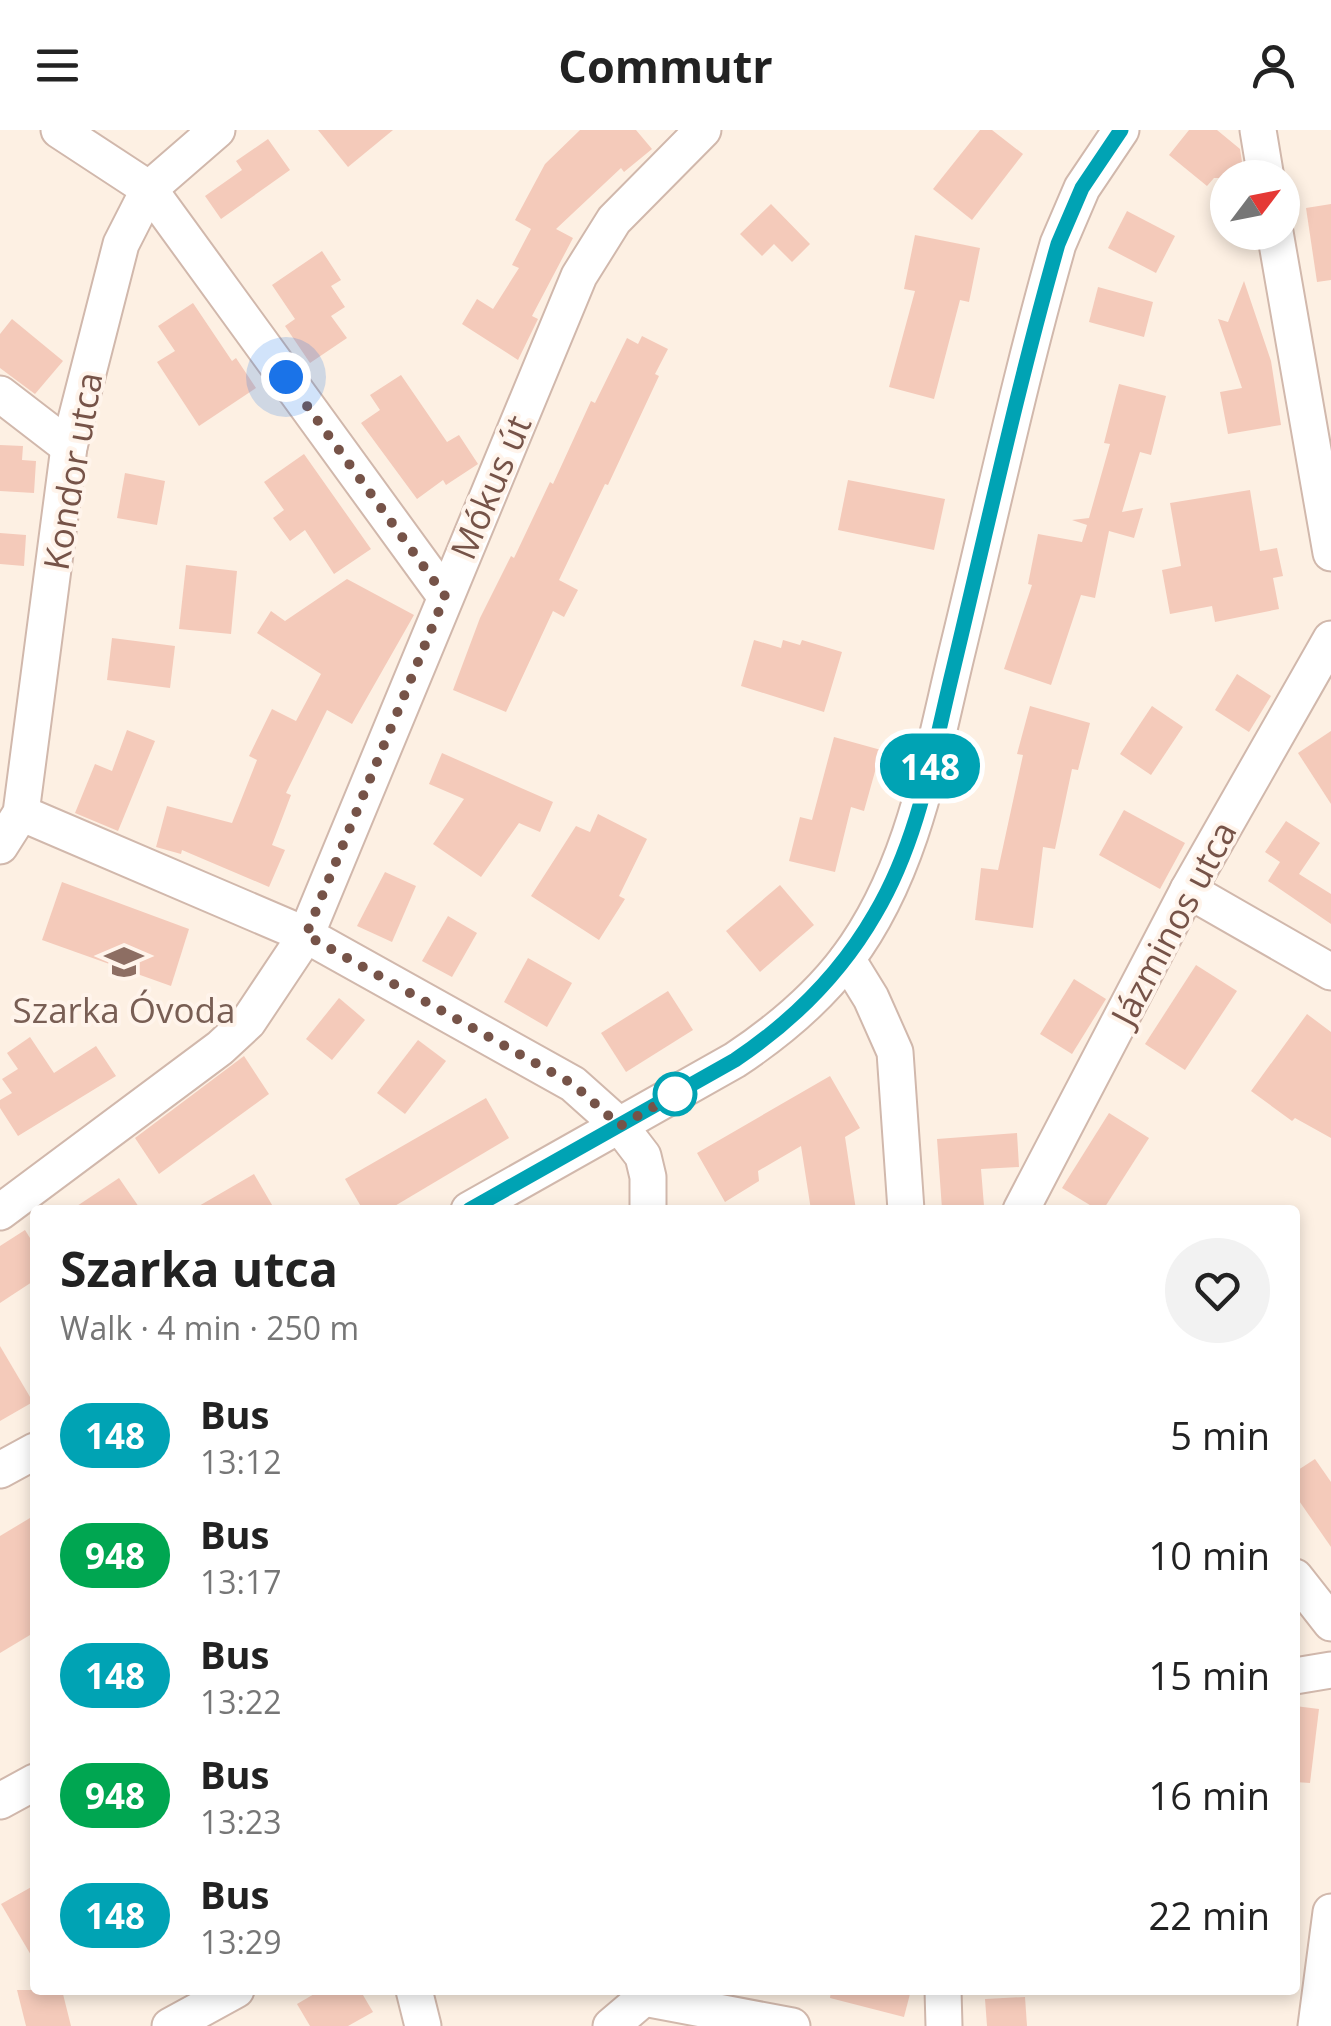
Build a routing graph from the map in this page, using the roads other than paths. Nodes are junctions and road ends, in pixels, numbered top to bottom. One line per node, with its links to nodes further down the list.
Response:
1 (60, 130): 7 (street)
2 (217, 130): 7 (street, Kondor utca)
3 (703, 130): 12 (street, Mókus út)
4 (1122, 130): 18 (street)
5 (1258, 130): 6 (street)
6 (1263, 160)
7 (149, 189): 10 (street, Kondor utca); 12 (street)
8 (1279, 250): 11 (street)
9 (0, 394): 10 (street)
10 (69, 447): 14 (street, Kondor utca)
11 (1331, 554)
12 (445, 596): 17 (street, Mókus út)
13 (1331, 639): 16 (street, Jázminos utca)
14 (21, 813): 15 (street, Kondor utca); 17 (street)
15 (0, 846)
16 (1188, 890): 19 (street); 24 (street, Jázminos utca)
17 (306, 935): 20 (street); 25 (street, Mókus út)
18 (847, 959): 20 (street); 23 (street)
19 (1331, 972)
20 (620, 1126): 21 (street); 22 (street)
21 (479, 1205)
22 (648, 1205)
23 (906, 1205)
24 (1024, 1205)
25 (0, 1212)
26 (30, 1454): 27 (street)
27 (0, 1470)
28 (1300, 1584): 29 (street)
29 (1331, 1624)
30 (1331, 1670): 31 (street)
31 (1300, 1675)
32 (30, 1785): 33 (street)
33 (0, 1801)
34 (1331, 1912): 45 (street)
35 (227, 1995): 40 (street)
36 (415, 1995): 41 (street)
37 (643, 1995): 42 (street)
38 (649, 1995): 43 (street)
39 (943, 1995): 44 (street)
40 (170, 2026)
41 (423, 2026)
42 (611, 2026)
43 (792, 2026)
44 (944, 2026)
45 (1316, 2026)

